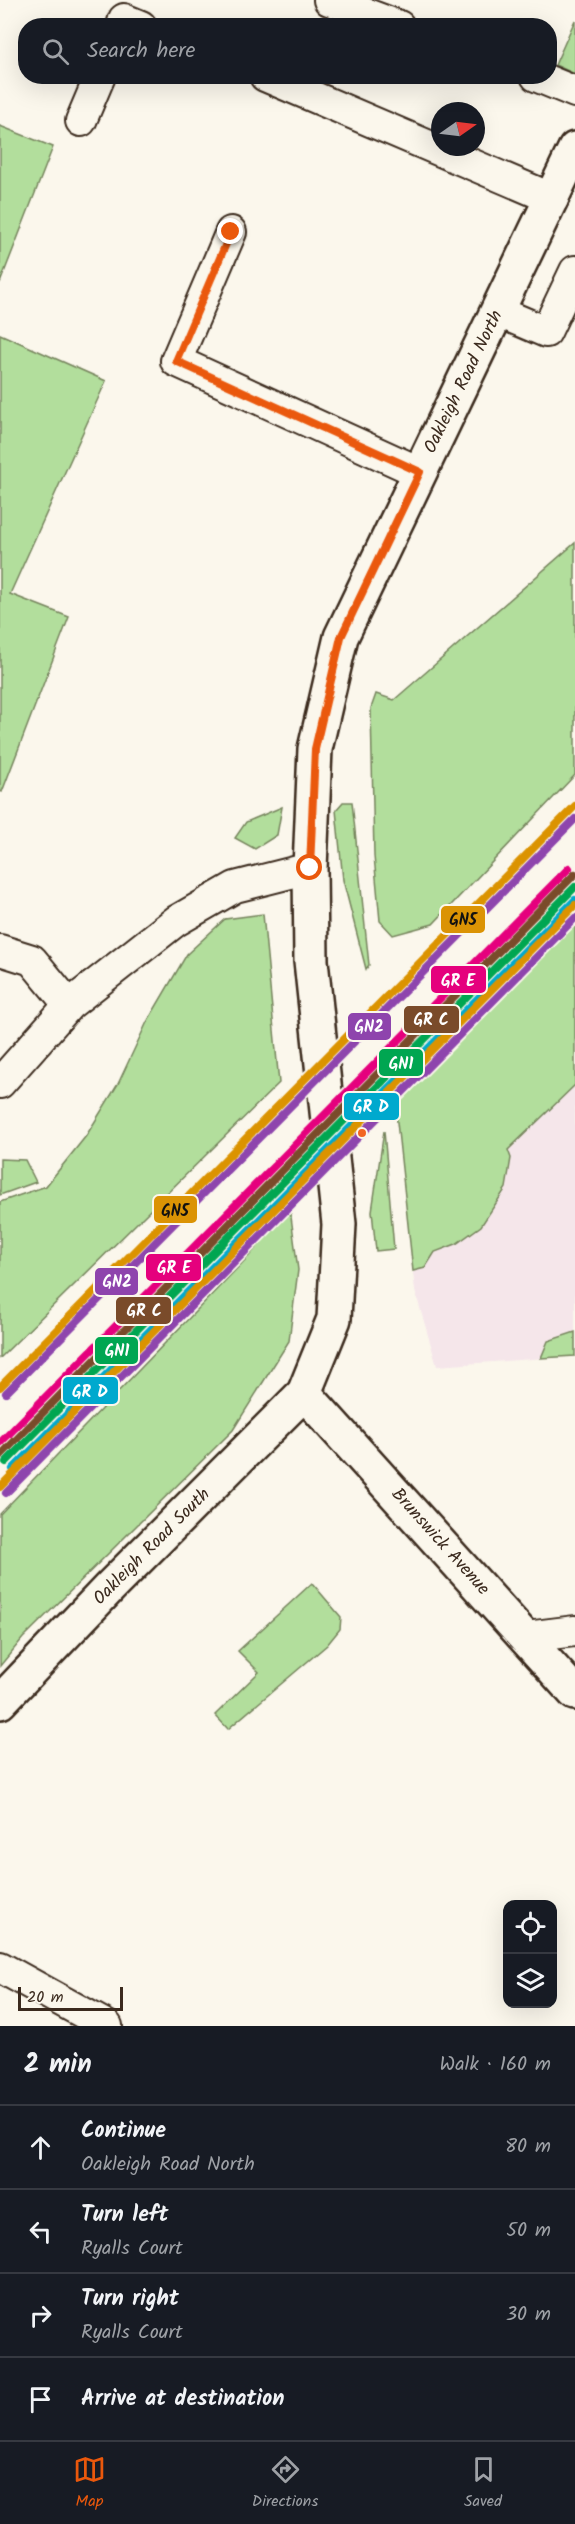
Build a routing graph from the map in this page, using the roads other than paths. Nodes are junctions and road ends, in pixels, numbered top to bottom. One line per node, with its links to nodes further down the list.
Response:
1 (329, 0): 2 (street)
2 (377, 18)
3 (97, 84): 7 (street)
4 (284, 84): 9 (street)
5 (556, 84): 6 (street)
6 (575, 92)
7 (81, 121)
8 (575, 149): 9 (main road, Oakleigh Road North)
9 (553, 199): 12 (main road, Oakleigh Road North)
10 (231, 232): 13 (street)
11 (575, 271): 12 (street)
12 (499, 312): 13 (main road, Oakleigh Road North)
13 (420, 472): 14 (main road, Oakleigh Road North)
14 (310, 868): 16 (street); 18 (main road, Oakleigh Road North)
15 (0, 950): 16 (street)
16 (69, 1005): 17 (street)
17 (0, 1083)
18 (304, 1393): 20 (main road, Brunswick Avenue); 22 (main road, Oakleigh Road South)
19 (575, 1631): 20 (street)
20 (526, 1636): 21 (main road, Brunswick Avenue)
21 (575, 1693)
22 (0, 1702)
23 (0, 1967): 24 (street)
24 (107, 2026)

